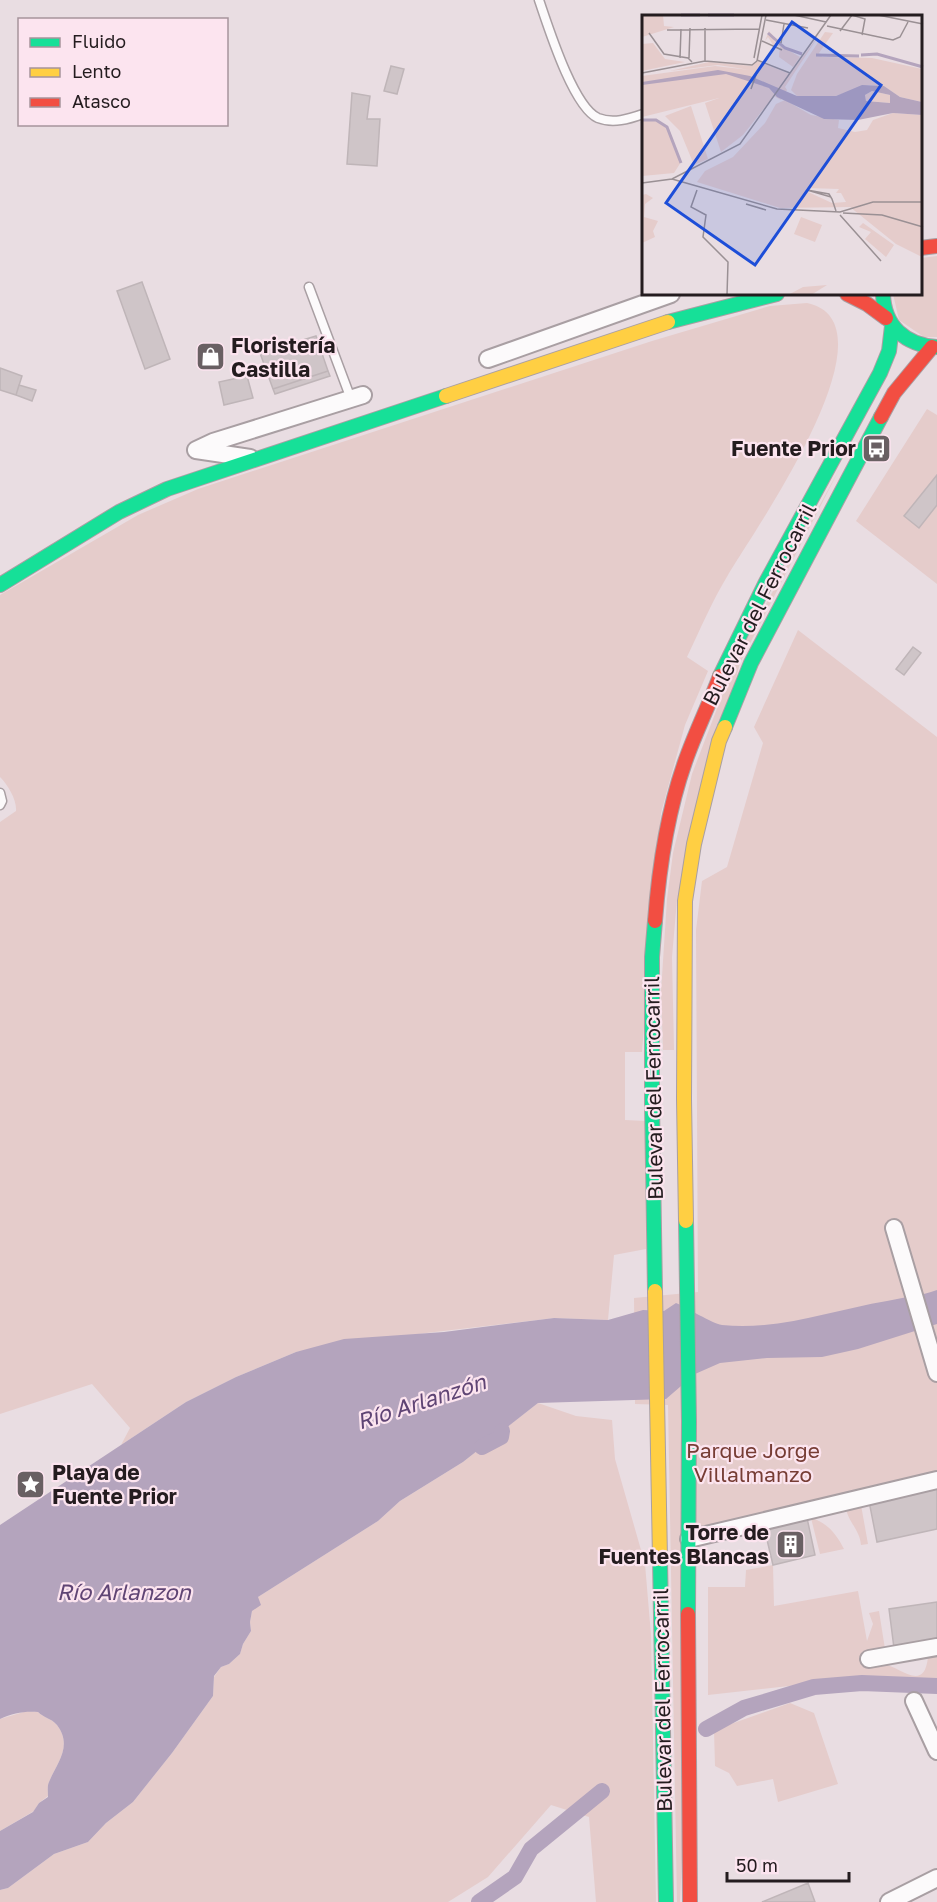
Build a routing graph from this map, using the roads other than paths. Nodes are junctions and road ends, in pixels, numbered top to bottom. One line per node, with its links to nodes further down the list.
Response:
1 (539, 0): 2 (lane)
2 (642, 114)
3 (937, 246): 4 (main road)
4 (922, 248)
5 (309, 287): 13 (lane)
6 (665, 296): 12 (street)
7 (769, 296): 14 (main road)
8 (851, 296): 10 (main road)
9 (883, 296): 10 (main road, Bulevar del Ferrocarril)
10 (889, 322): 11 (main road); 27 (main road, Bulevar del Ferrocarril)
11 (934, 347): 21 (main road, Bulevar del Ferrocarril)
12 (488, 358)
13 (357, 397): 14 (street)
14 (257, 459): 15 (main road)
15 (0, 585)
16 (0, 793): 17 (lane)
17 (0, 805)
18 (894, 1228): 19 (street)
19 (937, 1373)
20 (937, 1480): 21 (street)
21 (689, 1539): 28 (main road, Bulevar del Ferrocarril)
22 (937, 1647): 23 (street)
23 (869, 1659)
24 (914, 1701): 25 (street)
25 (937, 1751)
26 (937, 1878): 29 (street)
27 (666, 1902)
28 (690, 1902)
29 (889, 1902)

